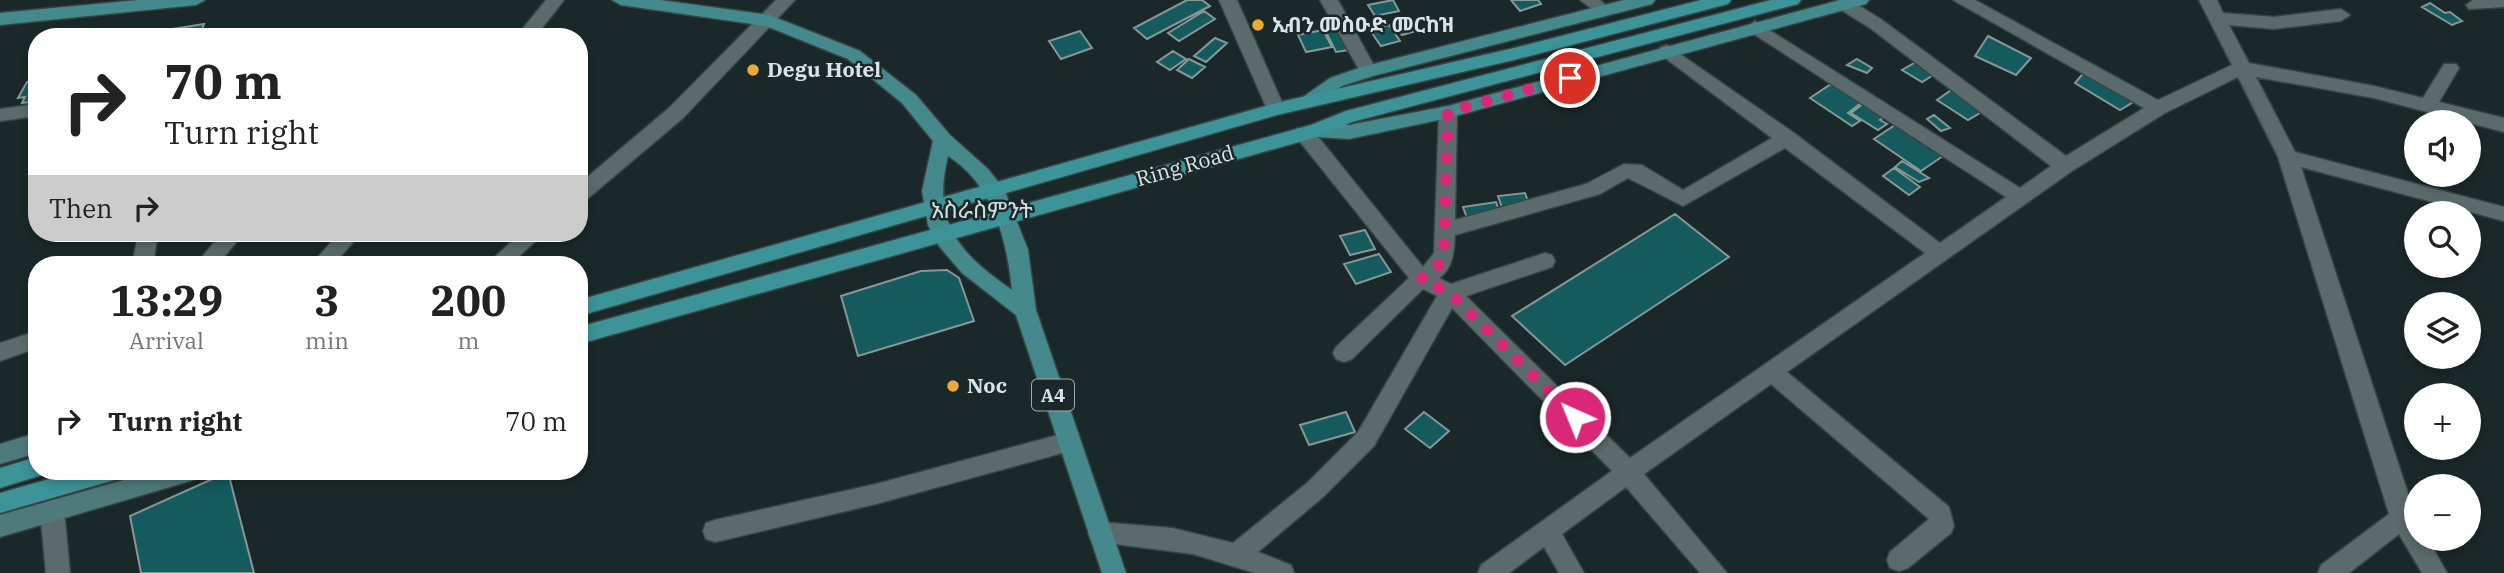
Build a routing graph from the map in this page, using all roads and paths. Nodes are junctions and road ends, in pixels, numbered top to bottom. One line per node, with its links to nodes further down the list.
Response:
1 (197, 0): 17 (main road)
2 (555, 0): 20 (street)
3 (621, 0): 18 (main road)
4 (786, 0): 18 (street)
5 (1228, 0): 28 (street)
6 (1329, 0): 24 (street)
7 (1646, 0): 14 (main road)
8 (1722, 0): 25 (highway, Ring Road)
9 (1792, 0): 33 (highway, Ring Road)
10 (1962, 0): 27 (street)
11 (1852, 2): 19 (main road); 37 (street)
12 (2504, 2): 13 (street)
13 (2475, 5)
14 (1596, 6): 24 (main road)
15 (2212, 9): 16 (street); 22 (street)
16 (2340, 15)
17 (0, 19)
18 (769, 20): 35 (main road); 38 (street)
19 (1755, 27): 21 (main road); 40 (street)
20 (533, 28)
21 (1667, 51): 30 (main road); 34 (street)
22 (2241, 68): 26 (street); 27 (street); 36 (street)
23 (2450, 68): 26 (street)
24 (1368, 71): 25 (main road)
25 (1305, 102): 28 (highway, Ring Road)
26 (2428, 105): 32 (street)
27 (2158, 108): 37 (street)
28 (1276, 109): 39 (highway, Ring Road)
29 (28, 111): 31 (street)
30 (1448, 112): 33 (main road); 44 (street)
31 (0, 116)
32 (2504, 125)
33 (1310, 131): 43 (highway, Ring Road); 54 (street)
34 (1787, 138): 44 (street); 49 (street)
35 (943, 140): 39 (main road); 41 (main road)
36 (2288, 158): 42 (street); 73 (street)
37 (2065, 166): 40 (street)
38 (588, 187)
39 (994, 189): 41 (highway, Ring Road); 43 (main road, A4)
40 (2020, 197): 49 (street)
41 (933, 208): 45 (main road); 56 (highway, Ring Road)
42 (2504, 214)
43 (1007, 217): 45 (highway, Ring Road); 57 (main road, A4)
44 (1447, 230): 54 (street)
45 (942, 234): 57 (main road); 58 (highway, Ring Road)
46 (226, 242): 50 (street)
47 (343, 242): 51 (street)
48 (523, 242): 52 (street)
49 (1942, 255): 62 (street)
50 (213, 256)
51 (329, 256)
52 (507, 256)
53 (1545, 261): 55 (street)
54 (1421, 279): 55 (street); 61 (street)
55 (1450, 293): 67 (street); 78 (street)
56 (588, 305)
57 (1025, 310): 63 (main road, A4)
58 (588, 334)
59 (28, 342): 60 (street)
60 (0, 352)
61 (1343, 354)
62 (1772, 372): 67 (street); 79 (street)
63 (1069, 442): 75 (street); 76 (main road, A4)
64 (28, 446): 65 (main road)
65 (0, 454)
66 (28, 470): 68 (highway)
67 (1628, 472): 77 (street); 85 (street)
68 (0, 478)
69 (80, 480): 71 (highway)
70 (158, 480): 72 (main road)
71 (0, 503)
72 (52, 510): 74 (main road); 80 (street)
73 (2402, 518): 86 (street); 87 (street)
74 (0, 526)
75 (715, 531)
76 (1100, 533): 78 (street); 81 (main road, A4)
77 (1548, 533): 83 (street); 84 (street)
78 (1239, 553): 82 (street)
79 (1899, 560)
80 (58, 573)
81 (1114, 573)
82 (1282, 573)
83 (1490, 573)
84 (1572, 573)
85 (1714, 573)
86 (2330, 573)
87 (2435, 573)

